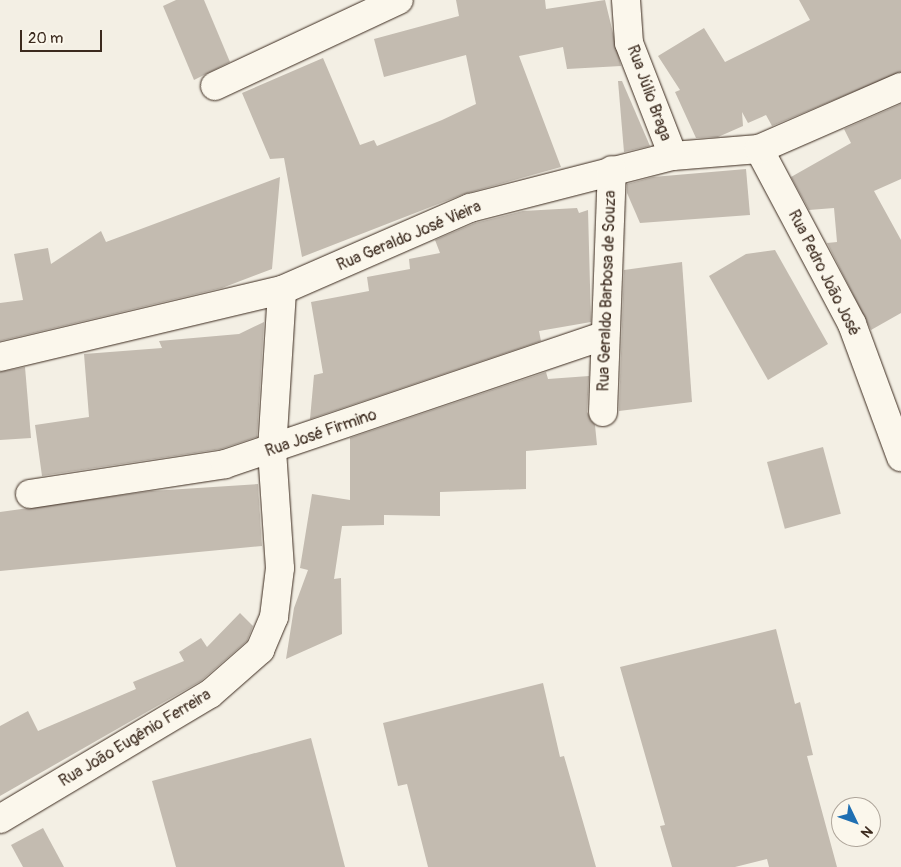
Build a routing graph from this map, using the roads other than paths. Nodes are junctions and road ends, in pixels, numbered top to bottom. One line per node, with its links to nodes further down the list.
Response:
1 (399, 0): 3 (street)
2 (626, 0): 6 (street, Rua Júlio Braga)
3 (215, 86)
4 (901, 87): 5 (street, Rua Geraldo José Vieira)
5 (759, 149): 6 (street, Rua Geraldo José Vieira); 13 (street, Rua Pedro João José)
6 (673, 156): 7 (street, Rua Geraldo José Vieira)
7 (612, 170): 8 (street, Rua Geraldo José Vieira); 9 (street, Rua Geraldo Barbosa de Souza)
8 (282, 290): 10 (street, Rua Geraldo José Vieira); 12 (street, Rua João Eugênio Ferreira)
9 (604, 336): 11 (street, Rua Geraldo Barbosa de Souza); 12 (street, Rua José Firmino)
10 (0, 357)
11 (603, 412)
12 (272, 450): 14 (street, Rua José Firmino); 15 (street, Rua João Eugênio Ferreira)
13 (901, 457)
14 (30, 494)
15 (0, 819)

